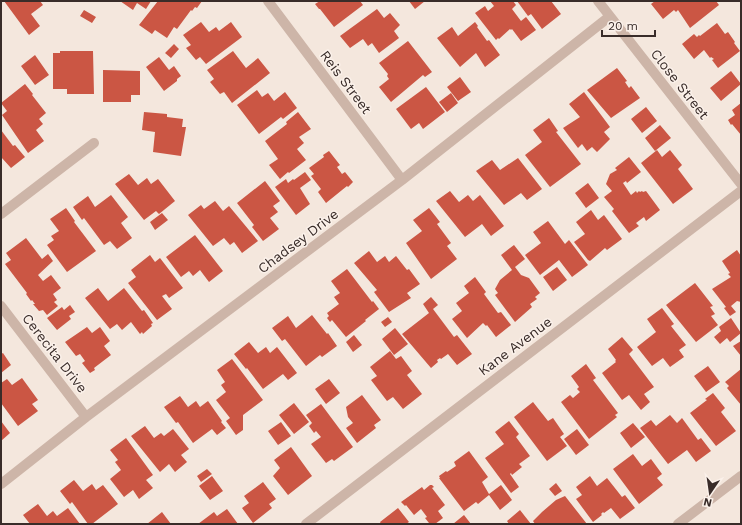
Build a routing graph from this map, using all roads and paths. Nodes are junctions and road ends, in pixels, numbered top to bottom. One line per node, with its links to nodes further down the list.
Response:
1 (598, 1): 3 (street, Close Street)
2 (271, 2): 5 (street, Reis Street)
3 (609, 17): 5 (street, Chadsey Drive); 6 (street, Close Street)
4 (94, 143): 8 (street)
5 (402, 180): 10 (street, Chadsey Drive)
6 (741, 184)
7 (741, 191): 13 (street, Kane Avenue)
8 (1, 214)
9 (1, 306): 10 (street, Cerecita Drive)
10 (86, 417): 12 (street, Chadsey Drive)
11 (741, 476): 14 (street)
12 (1, 484)
13 (306, 524)
14 (678, 524)

